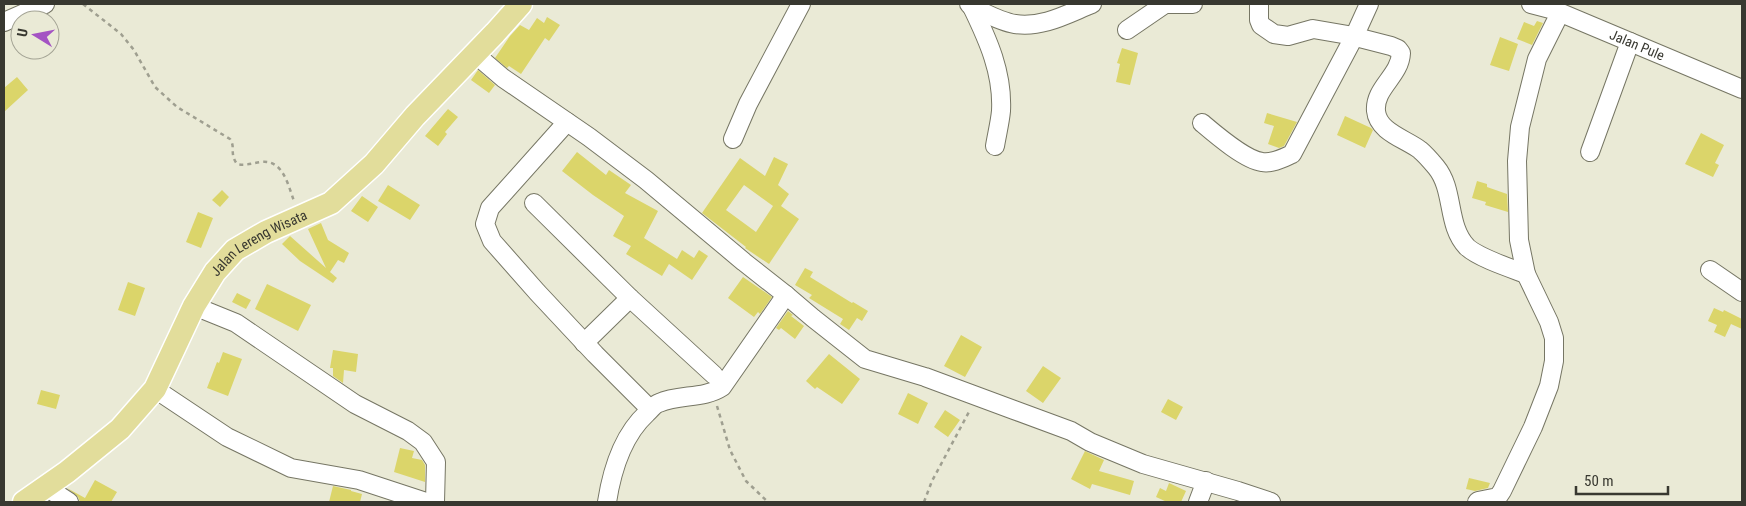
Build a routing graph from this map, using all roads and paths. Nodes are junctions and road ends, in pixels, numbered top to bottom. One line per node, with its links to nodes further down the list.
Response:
1 (45, 4): 13 (street)
2 (83, 4): 25 (path)
3 (520, 4): 17 (main road, Jalan Lereng Wisata)
4 (801, 4): 21 (street)
5 (1092, 4): 11 (street)
6 (1165, 4): 7 (street); 14 (street)
7 (1193, 4)
8 (1259, 4): 15 (street)
9 (1369, 4): 15 (street)
10 (1531, 4): 12 (street, Jalan Pule)
11 (971, 5): 22 (street)
12 (1560, 13): 16 (street, Jalan Pule); 27 (street)
13 (4, 22)
14 (1127, 30)
15 (1354, 37): 20 (street); 27 (street)
16 (1630, 42): 18 (street, Jalan Pule); 23 (street)
17 (475, 54): 19 (street); 25 (main road, Jalan Lereng Wisata)
18 (1742, 89)
19 (567, 122): 29 (street); 32 (street)
20 (1202, 123)
21 (733, 139)
22 (996, 146)
23 (1590, 152)
24 (534, 203): 30 (street)
25 (301, 217): 31 (main road, Jalan Lereng Wisata)
26 (1710, 270): 28 (street)
27 (1526, 274): 49 (street)
28 (1742, 292)
29 (786, 295): 35 (street); 36 (street)
30 (630, 298): 32 (street); 33 (street)
31 (194, 306): 34 (main road, Jalan Lereng Wisata); 43 (street)
32 (584, 343): 37 (street)
33 (714, 375)
34 (155, 389): 39 (main road, Jalan Lereng Wisata); 42 (street)
35 (713, 393): 44 (street); 45 (path)
36 (977, 397): 38 (street); 46 (path)
37 (646, 405)
38 (1206, 482): 47 (street); 48 (street)
39 (46, 487): 40 (main road, Jalan Lereng Wisata); 41 (street)
40 (24, 502)
41 (69, 502)
42 (426, 502)
43 (435, 502)
44 (607, 502)
45 (768, 502)
46 (924, 502)
47 (1198, 502)
48 (1271, 502)
49 (1477, 502)

